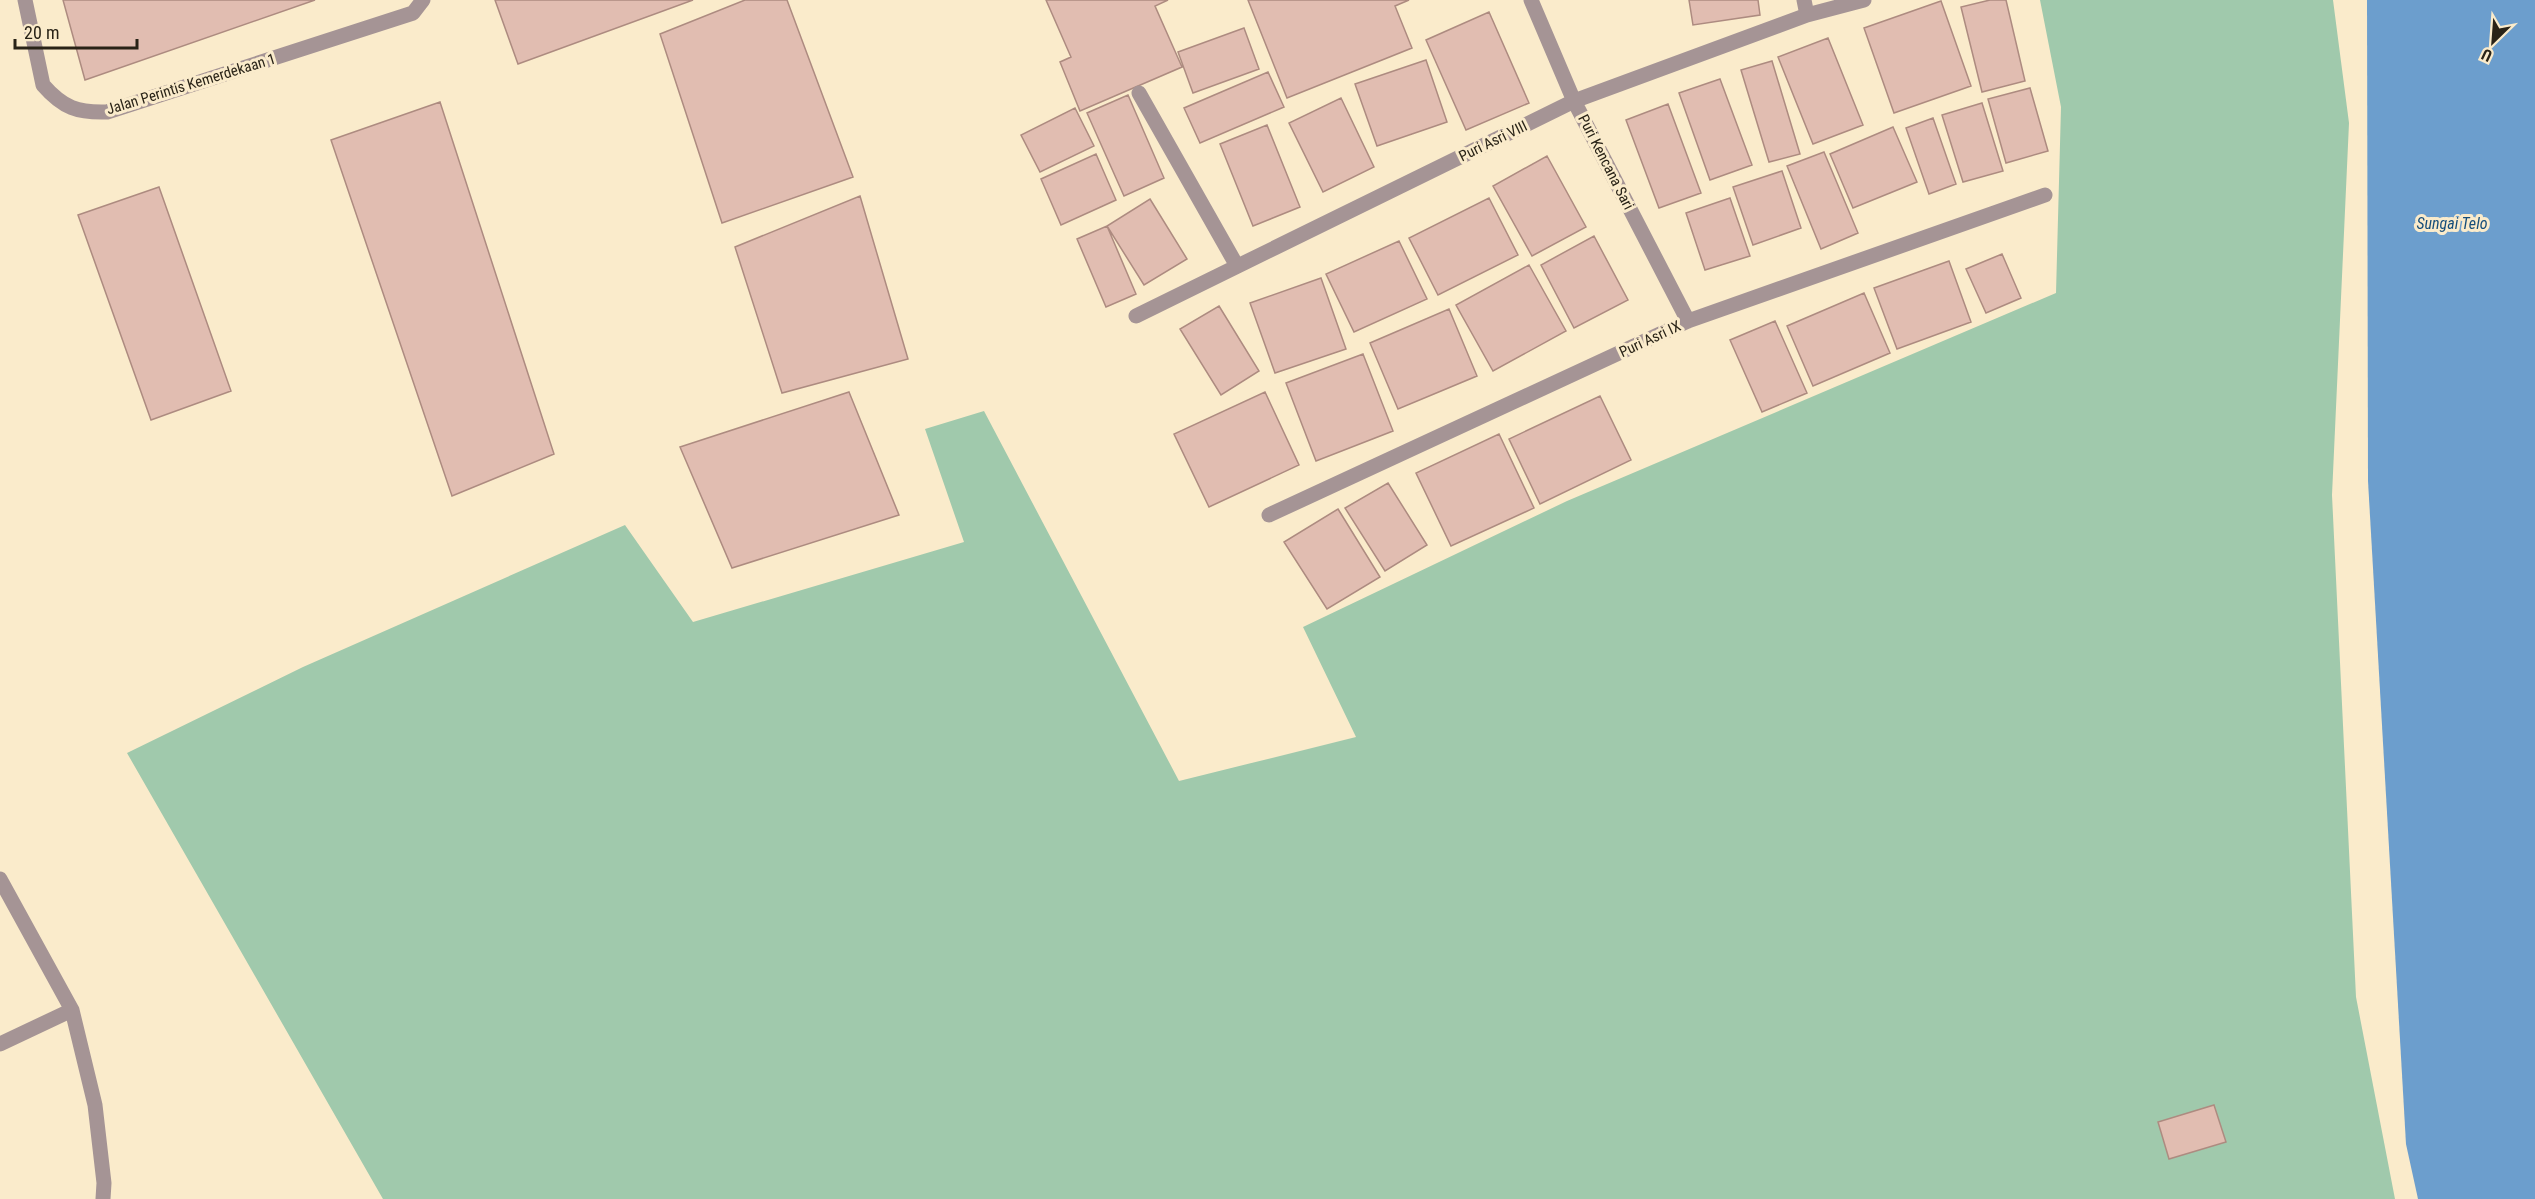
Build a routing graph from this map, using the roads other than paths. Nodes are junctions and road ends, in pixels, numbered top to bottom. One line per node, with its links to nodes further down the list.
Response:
1 (24, 0): 2 (street, Jalan Perintis Kemerdekaan 1)
2 (423, 0)
3 (1531, 0): 7 (street, Puri Kencana Sari)
4 (1864, 0): 5 (street, Puri Asri VIII)
5 (1805, 7): 7 (street, Puri Asri VIII)
6 (1138, 93): 9 (street)
7 (1574, 101): 9 (street, Puri Asri VIII); 11 (street, Puri Kencana Sari)
8 (2045, 195): 11 (street, Puri Asri IX)
9 (1237, 266): 10 (street, Puri Asri VIII)
10 (1136, 316)
11 (1688, 321): 12 (street, Puri Asri IX)
12 (1269, 515)
13 (0, 879): 14 (street)
14 (72, 1010): 15 (street); 16 (street)
15 (0, 1044)
16 (103, 1199)

